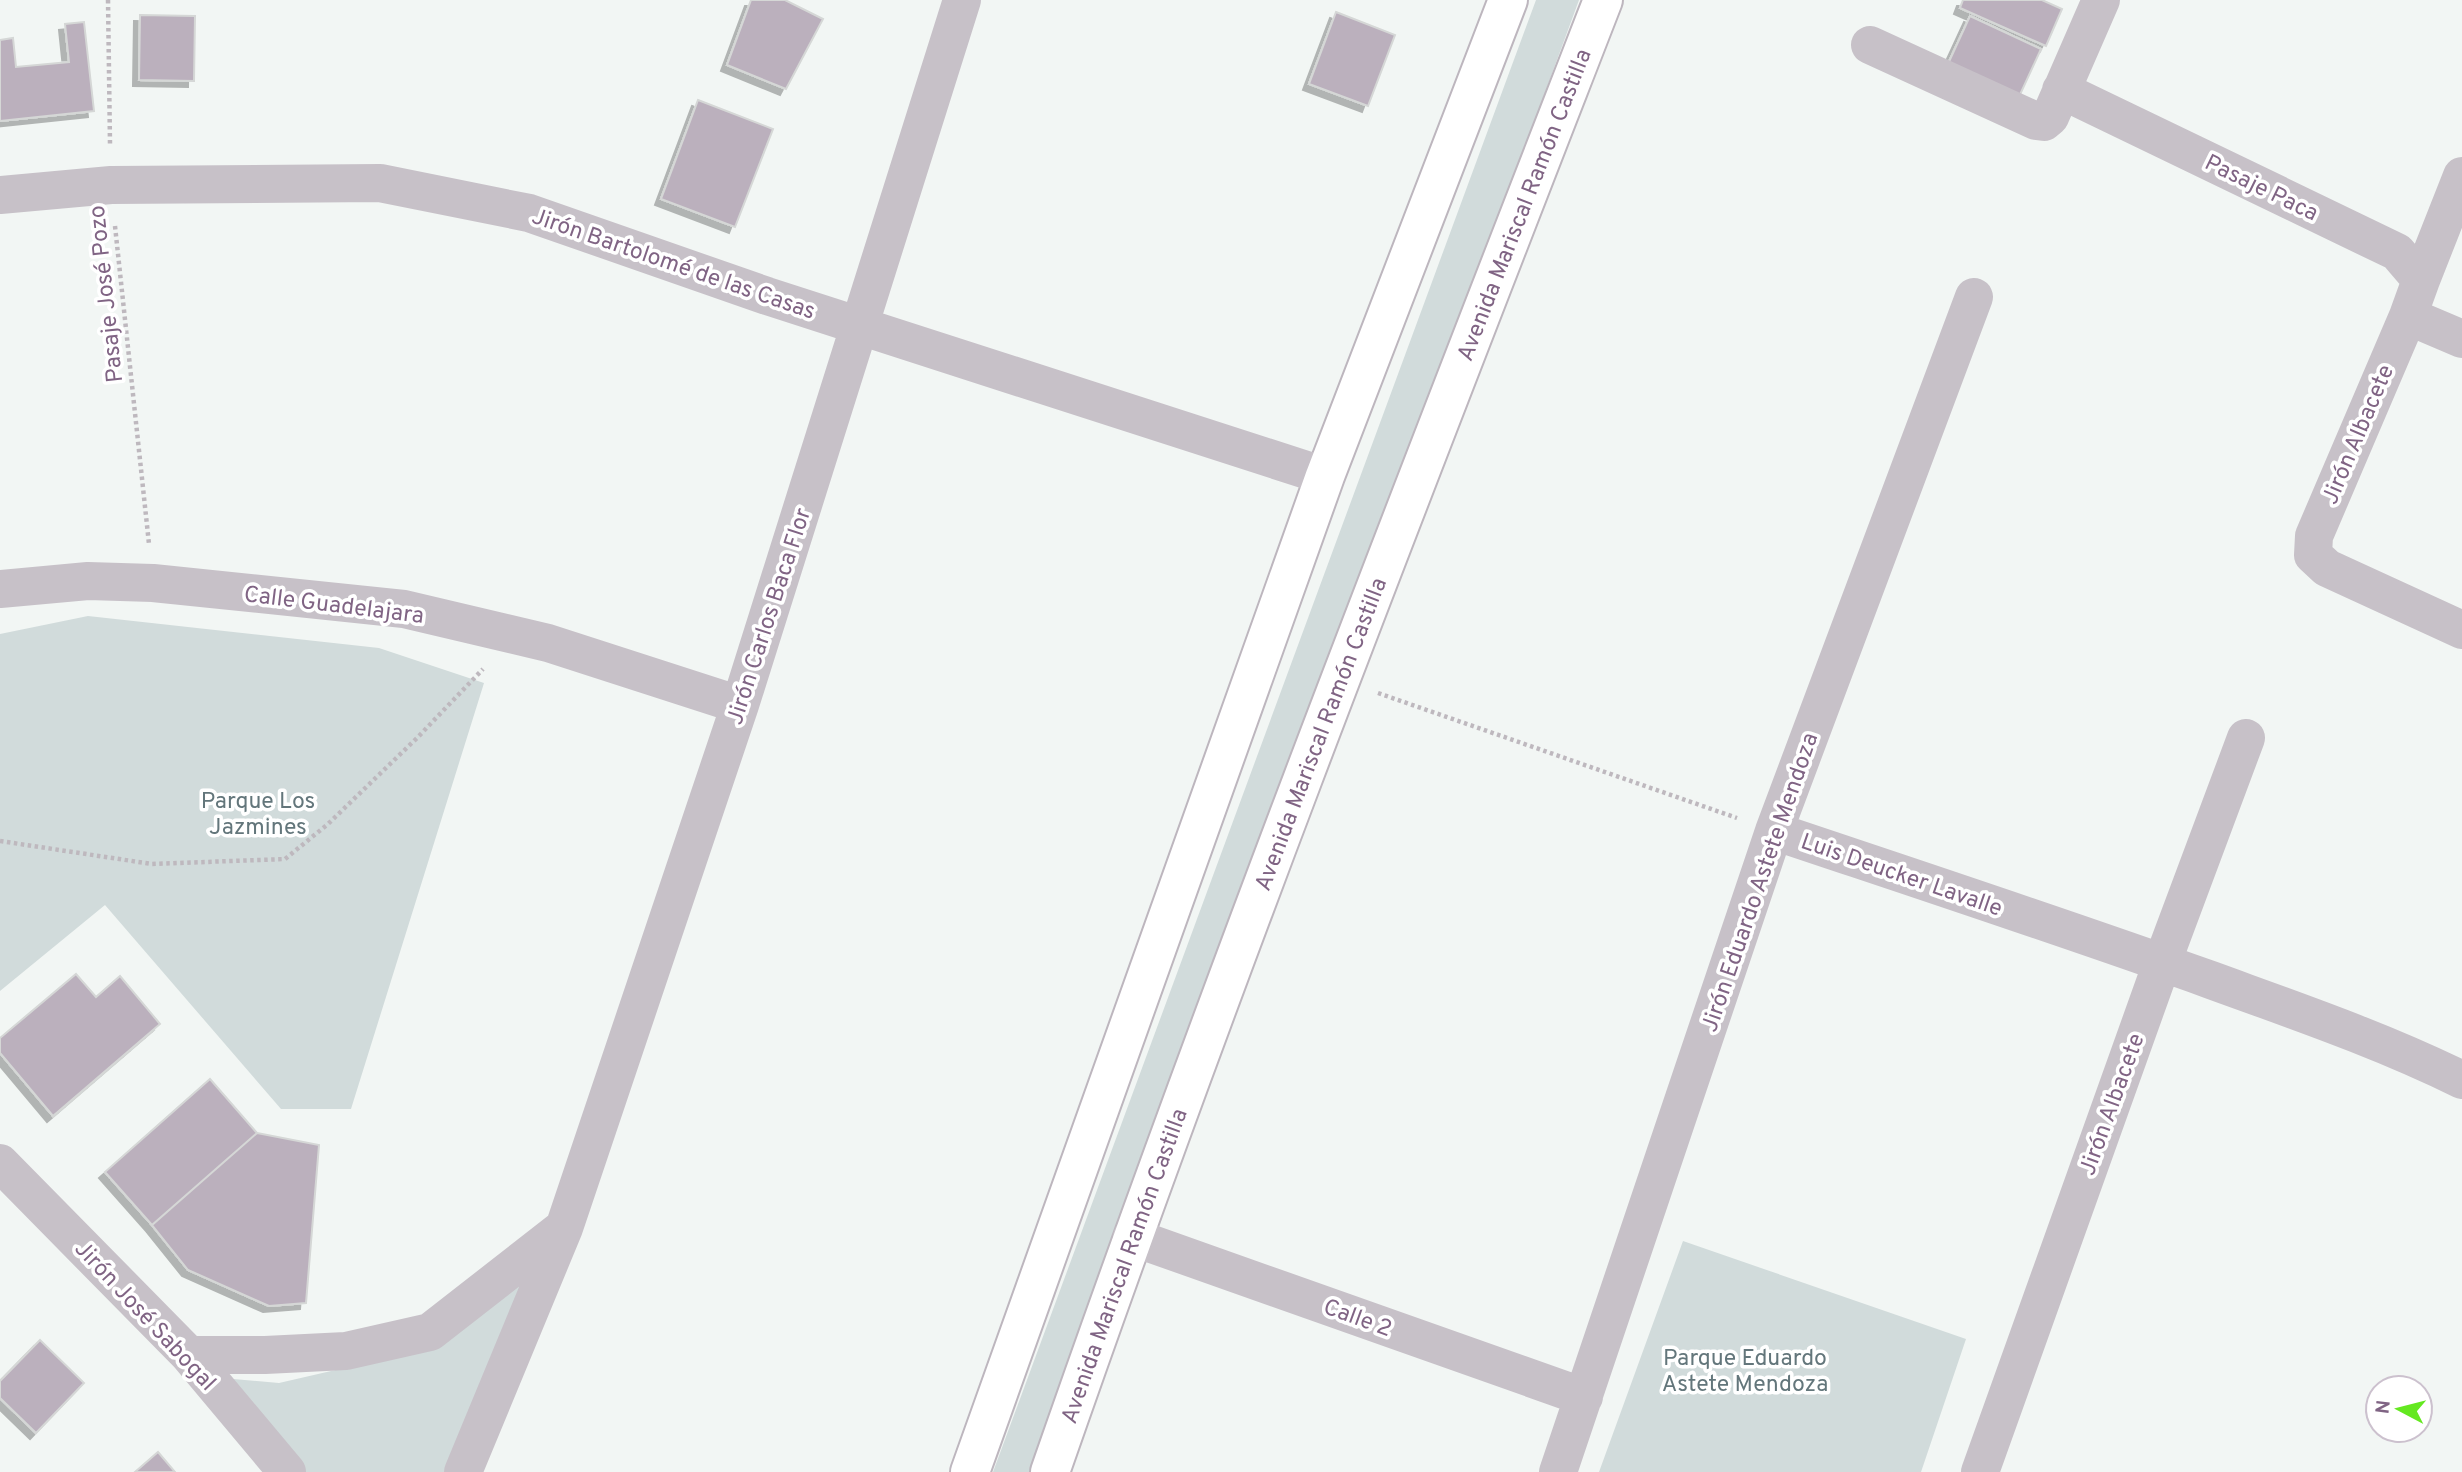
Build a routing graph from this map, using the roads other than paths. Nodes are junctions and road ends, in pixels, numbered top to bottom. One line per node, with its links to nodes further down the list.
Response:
1 (962, 0): 12 (street, Jirón Carlos Baca Flor)
2 (1508, 0): 14 (main road)
3 (1603, 0): 24 (main road, Avenida Mariscal Ramón Castilla)
4 (2101, 0): 6 (street)
5 (1870, 45): 6 (street)
6 (2061, 90): 9 (street, Pasaje Paca)
7 (2462, 176): 9 (street)
8 (0, 195): 12 (street, Jirón Bartolomé de las Casas)
9 (2421, 280): 11 (street)
10 (1974, 297): 19 (street, Jirón Eduardo Astete Mendoza)
11 (2408, 316): 13 (street); 16 (street, Jirón Albacete)
12 (860, 325): 14 (street, Jirón Bartolomé de las Casas); 17 (street, Jirón Carlos Baca Flor)
13 (2462, 338)
14 (1325, 476): 29 (main road)
15 (0, 589): 17 (street, Calle Guadelajara)
16 (2462, 630)
17 (740, 705): 23 (street, Jirón Carlos Baca Flor)
18 (2246, 738): 20 (street, Jirón Albacete)
19 (1774, 831): 20 (street, Luis Deucker Lavalle); 26 (street, Jirón Eduardo Astete Mendoza)
20 (2162, 963): 21 (street, Luis Deucker Lavalle); 32 (street, Jirón Albacete)
21 (2462, 1080)
22 (0, 1163): 25 (street, Jirón José Sabogal)
23 (564, 1228): 25 (street); 28 (street, Jirón Carlos Baca Flor)
24 (1132, 1237): 26 (street, Calle 2); 30 (main road, Avenida Mariscal Ramón Castilla)
25 (189, 1355): 27 (street, Jirón José Sabogal)
26 (1584, 1397): 31 (street, Jirón Eduardo Astete Mendoza)
27 (287, 1472)
28 (463, 1472)
29 (970, 1472)
30 (1050, 1472)
31 (1558, 1472)
32 (1980, 1472)

